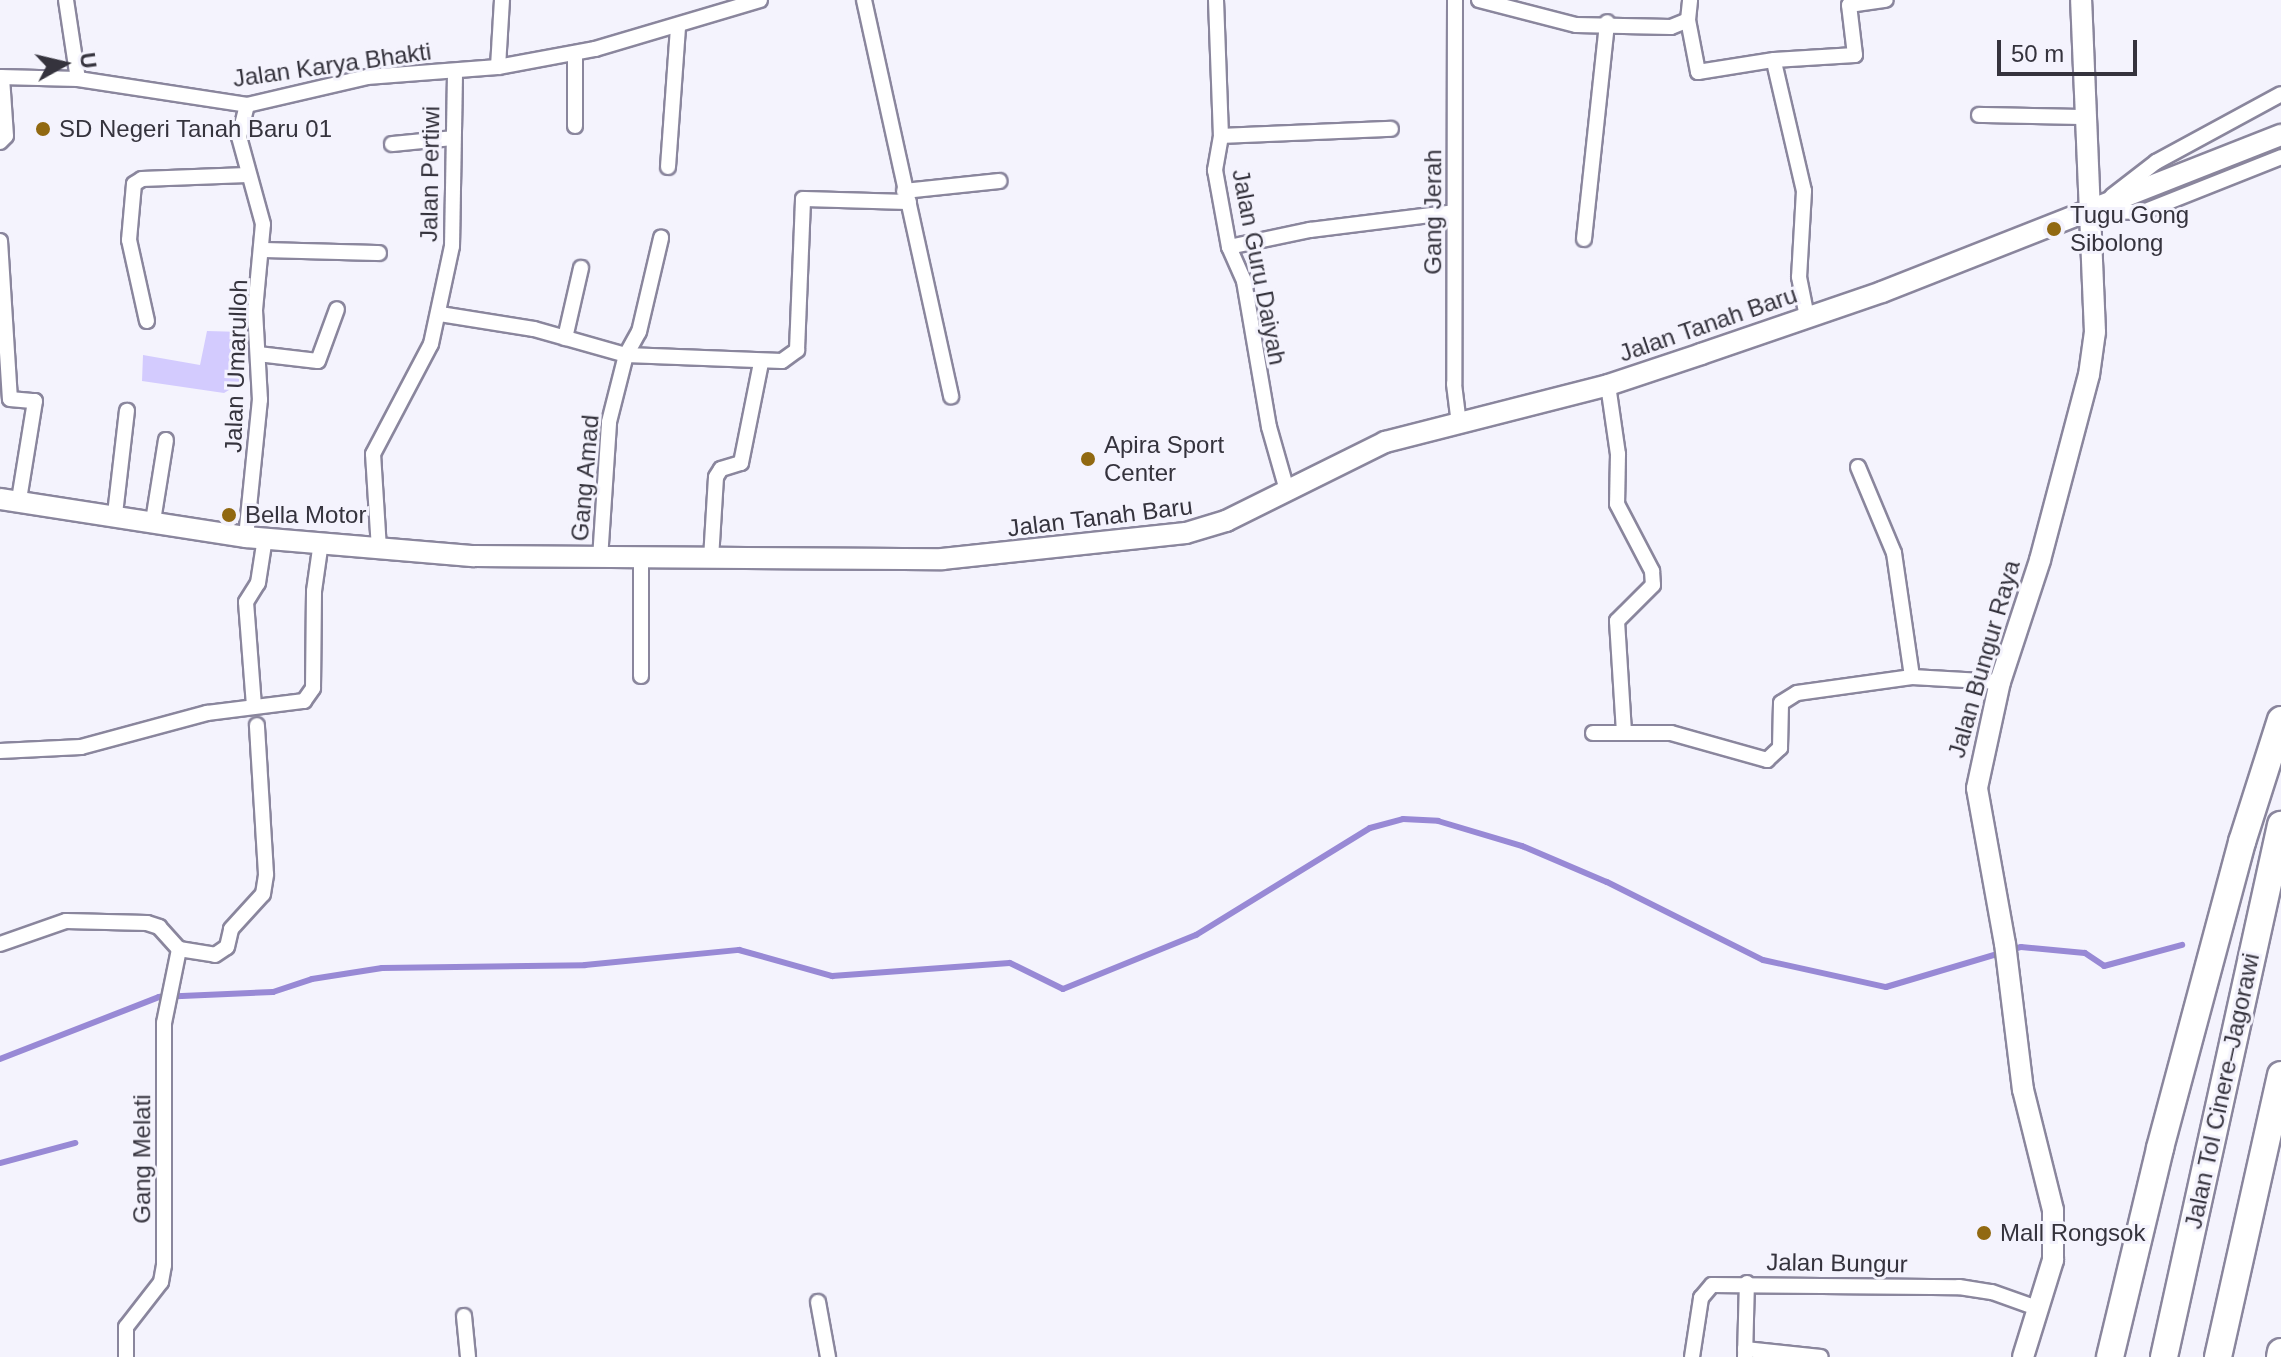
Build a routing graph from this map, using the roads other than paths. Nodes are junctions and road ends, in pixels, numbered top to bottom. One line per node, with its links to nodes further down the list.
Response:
1 (66, 0): 19 (street)
2 (502, 0): 16 (street)
3 (760, 0): 13 (street, Jalan Karya Bhakti)
4 (864, 0): 35 (street)
5 (1216, 0): 26 (street, Jalan Guru Daiyah)
6 (1455, 0): 37 (street, Gang Jerah)
7 (1479, 0): 12 (street)
8 (1690, 0): 11 (street)
9 (1886, 0): 15 (street)
10 (2081, 0): 23 (main road, Jalan Bungur Raya)
11 (1688, 20): 12 (street); 15 (street)
12 (1607, 22): 39 (street)
13 (678, 26): 14 (street, Jalan Karya Bhakti); 32 (street)
14 (575, 53): 16 (street, Jalan Karya Bhakti); 24 (street)
15 (1774, 62): 47 (street)
16 (498, 67): 17 (street, Jalan Karya Bhakti)
17 (455, 71): 21 (street, Jalan Karya Bhakti); 27 (street, Jalan Pertiwi)
18 (1, 77): 19 (street, Jalan Karya Bhakti); 29 (street)
19 (78, 79): 21 (street, Jalan Karya Bhakti)
20 (2281, 94): 36 (street)
21 (247, 105): 33 (street, Jalan Umarulloh)
22 (1979, 115): 23 (street)
23 (2086, 117): 36 (main road, Jalan Bungur Raya)
24 (575, 126)
25 (1391, 129): 26 (street)
26 (1221, 136): 41 (street, Jalan Guru Daiyah)
27 (453, 138): 30 (street); 46 (street, Jalan Pertiwi)
28 (2274, 138): 36 (main road, Jalan Tanah Baru)
29 (0, 142)
30 (392, 144)
31 (2281, 157): 36 (street)
32 (668, 167)
33 (247, 175): 42 (street, Jalan Umarulloh); 48 (street)
34 (999, 181): 35 (street)
35 (906, 196): 52 (street); 54 (street)
36 (2093, 211): 47 (main road, Jalan Tanah Baru); 71 (main road, Jalan Bungur Raya)
37 (1454, 212): 41 (street); 56 (street, Gang Jerah)
38 (661, 238): 51 (street, Gang Amad)
39 (1584, 239)
40 (0, 241): 60 (street)
41 (1229, 247): 59 (street, Jalan Guru Daiyah)
42 (262, 250): 43 (street); 50 (street, Jalan Umarulloh)
43 (379, 253)
44 (581, 268): 49 (street)
45 (337, 309): 50 (street)
46 (440, 314): 49 (street); 64 (street, Jalan Pertiwi)
47 (1807, 317): 53 (main road, Jalan Tanah Baru)
48 (147, 321)
49 (565, 338): 51 (street)
50 (258, 354): 63 (street, Jalan Umarulloh)
51 (626, 355): 52 (street); 66 (street, Gang Amad)
52 (761, 363): 67 (street)
53 (1609, 390): 56 (main road, Jalan Tanah Baru); 75 (street)
54 (951, 397)
55 (127, 411): 61 (street)
56 (1459, 424): 59 (main road, Jalan Tanah Baru)
57 (166, 440): 62 (street)
58 (1858, 467): 70 (street)
59 (1287, 490): 67 (main road, Jalan Tanah Baru)
60 (9, 500): 61 (main road, Jalan Tanah Baru)
61 (115, 514): 62 (main road, Jalan Tanah Baru)
62 (153, 521): 63 (main road, Jalan Tanah Baru)
63 (258, 541): 65 (main road, Jalan Tanah Baru); 72 (street, Jalan Umarulloh)
64 (379, 549): 65 (main road, Jalan Tanah Baru); 66 (main road, Jalan Tanah Baru)
65 (320, 550): 72 (street)
66 (600, 559): 68 (main road, Jalan Tanah Baru)
67 (711, 559): 68 (main road, Jalan Tanah Baru)
68 (641, 568): 69 (street)
69 (641, 676)
70 (1912, 677): 71 (street); 75 (street)
71 (2000, 682): 84 (main road, Jalan Bungur Raya)
72 (254, 706): 77 (street)
73 (2281, 720): 93 (highway)
74 (257, 725): 80 (street)
75 (1624, 732): 76 (street)
76 (1593, 733)
77 (0, 751)
78 (2281, 825): 94 (highway, Jalan Tol Cinere–Jagorawi)
79 (0, 944): 80 (street)
80 (179, 949): 87 (street, Gang Melati)
81 (2281, 1075): 95 (highway)
82 (1747, 1283): 84 (street, Jalan Bungur); 86 (street); 90 (street, Jalan Bungur)
83 (818, 1302): 89 (street)
84 (2037, 1308): 92 (main road, Jalan Bungur Raya)
85 (464, 1316): 88 (street)
86 (1745, 1353): 91 (street)
87 (126, 1357)
88 (468, 1357)
89 (828, 1357)
90 (1692, 1357)
91 (1821, 1357)
92 (2023, 1357)
93 (2110, 1357)
94 (2164, 1357)
95 (2218, 1357)

